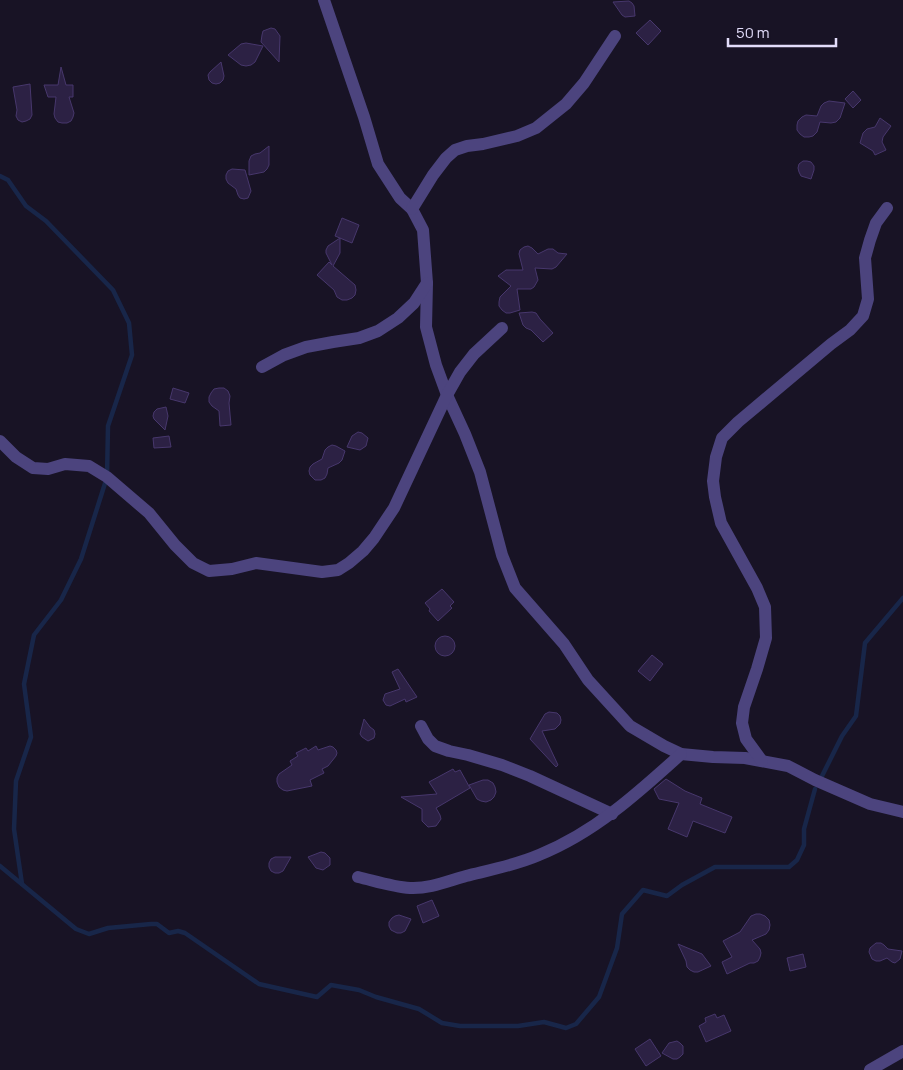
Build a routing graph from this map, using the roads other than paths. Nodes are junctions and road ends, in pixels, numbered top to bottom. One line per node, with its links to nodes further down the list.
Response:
1 (324, 0): 4 (street)
2 (615, 36): 4 (street)
3 (887, 208): 12 (street)
4 (412, 209): 5 (street)
5 (426, 283): 7 (street); 8 (street)
6 (502, 328): 8 (street)
7 (262, 367)
8 (447, 395): 9 (street); 11 (street)
9 (0, 441)
10 (421, 726): 14 (street)
11 (681, 754): 12 (street); 14 (street)
12 (762, 761): 13 (street)
13 (903, 812)
14 (612, 814): 15 (street)
15 (358, 877)
16 (903, 1051): 17 (street)
17 (872, 1070)

